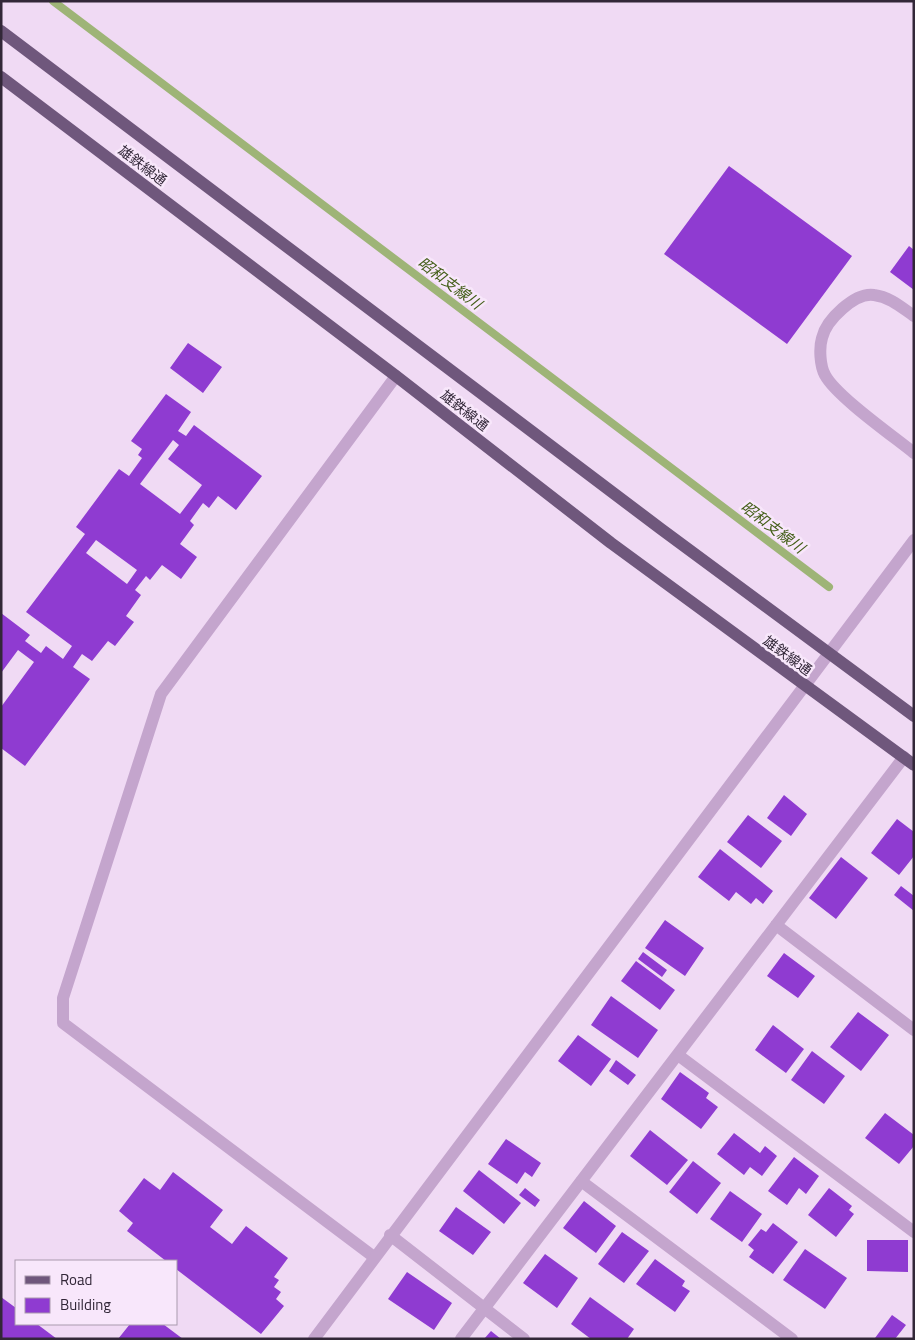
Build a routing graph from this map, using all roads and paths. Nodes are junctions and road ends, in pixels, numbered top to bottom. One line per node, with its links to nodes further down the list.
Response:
1 (1, 31): 7 (main road, 雄鉄線通)
2 (1, 77): 4 (main road, 雄鉄線通)
3 (914, 316): 5 (street)
4 (396, 376): 8 (main road, 雄鉄線通); 17 (street)
5 (914, 453)
6 (914, 540): 7 (street)
7 (828, 652): 8 (street); 9 (main road, 雄鉄線通)
8 (804, 685): 10 (main road, 雄鉄線通); 16 (street)
9 (914, 716)
10 (909, 761): 11 (street)
11 (776, 925): 12 (street); 13 (street)
12 (914, 1030)
13 (678, 1055): 14 (street); 15 (street)
14 (581, 1181): 18 (street); 22 (street)
15 (914, 1232)
16 (390, 1235): 17 (street); 18 (street)
17 (374, 1257): 19 (street)
18 (484, 1309): 20 (street); 21 (street)
19 (314, 1339)
20 (461, 1339)
21 (524, 1339)
22 (792, 1339)

